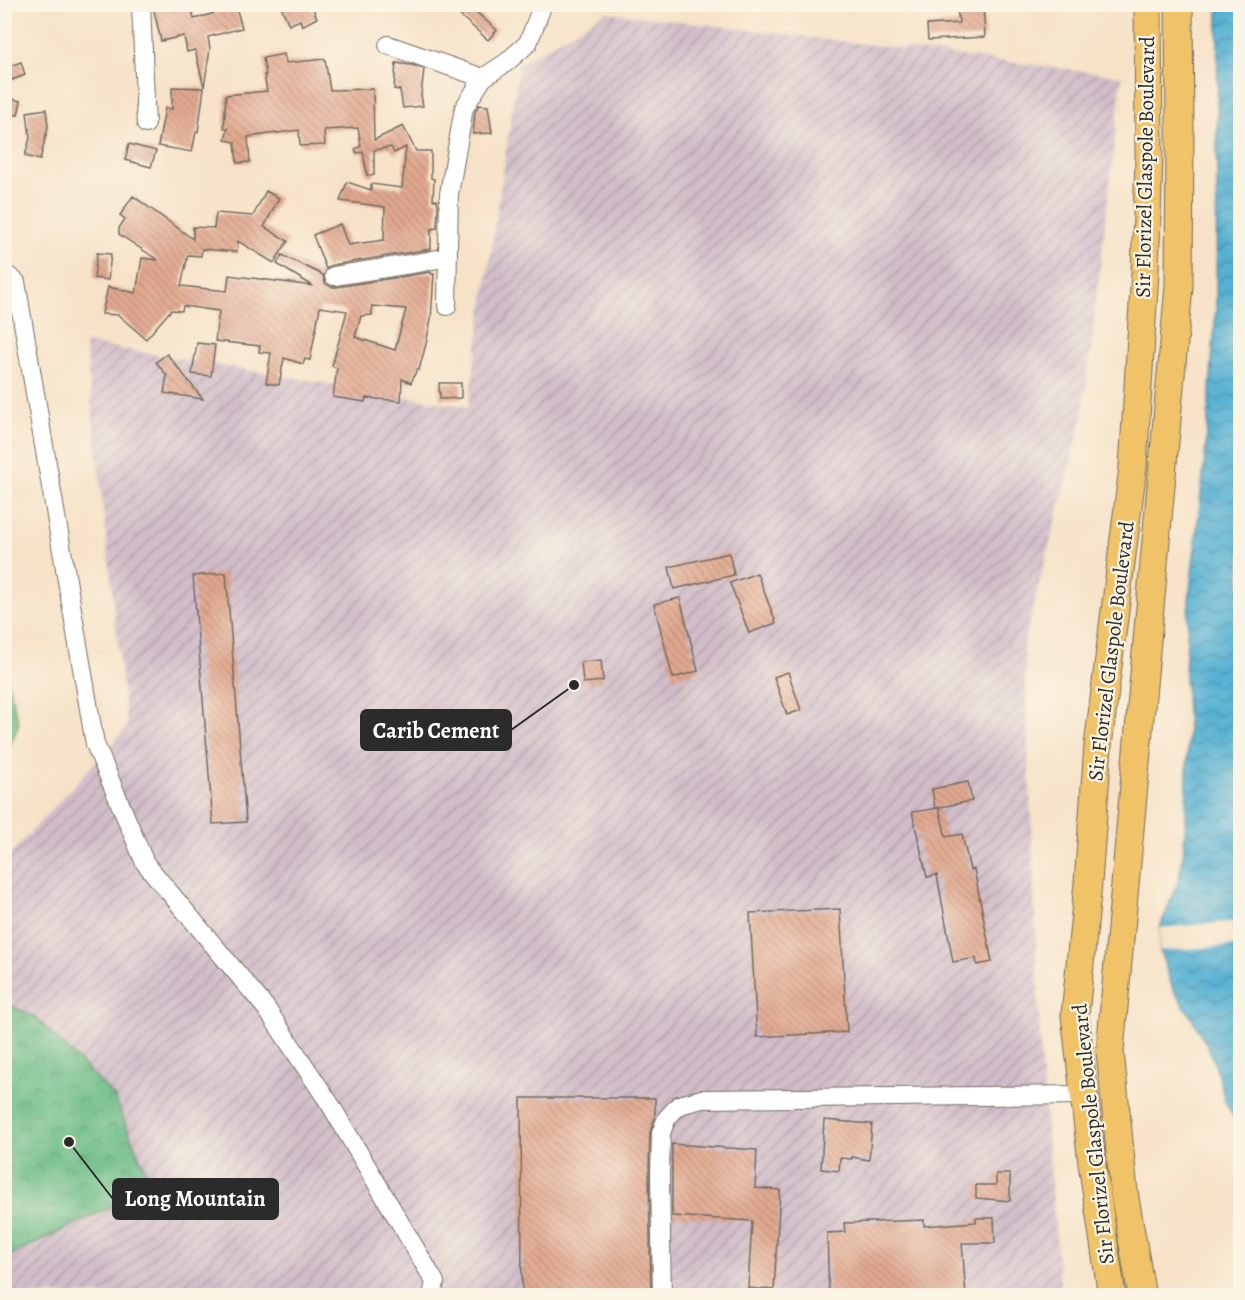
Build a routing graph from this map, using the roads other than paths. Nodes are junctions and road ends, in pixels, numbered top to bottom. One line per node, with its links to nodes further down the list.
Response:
1 (141, 4): 7 (street)
2 (543, 4): 6 (street)
3 (1148, 4): 12 (highway, Sir Florizel Glaspole Boulevard)
4 (1179, 4): 16 (highway, Sir Florizel Glaspole Boulevard)
5 (388, 45): 6 (street)
6 (483, 78): 8 (street)
7 (146, 124)
8 (447, 257): 10 (street); 11 (street)
9 (4, 273): 13 (street)
10 (334, 276)
11 (447, 306)
12 (1084, 1095): 14 (street); 15 (highway, Sir Florizel Glaspole Boulevard)
13 (432, 1296)
14 (662, 1296)
15 (1112, 1296)
16 (1142, 1296)

